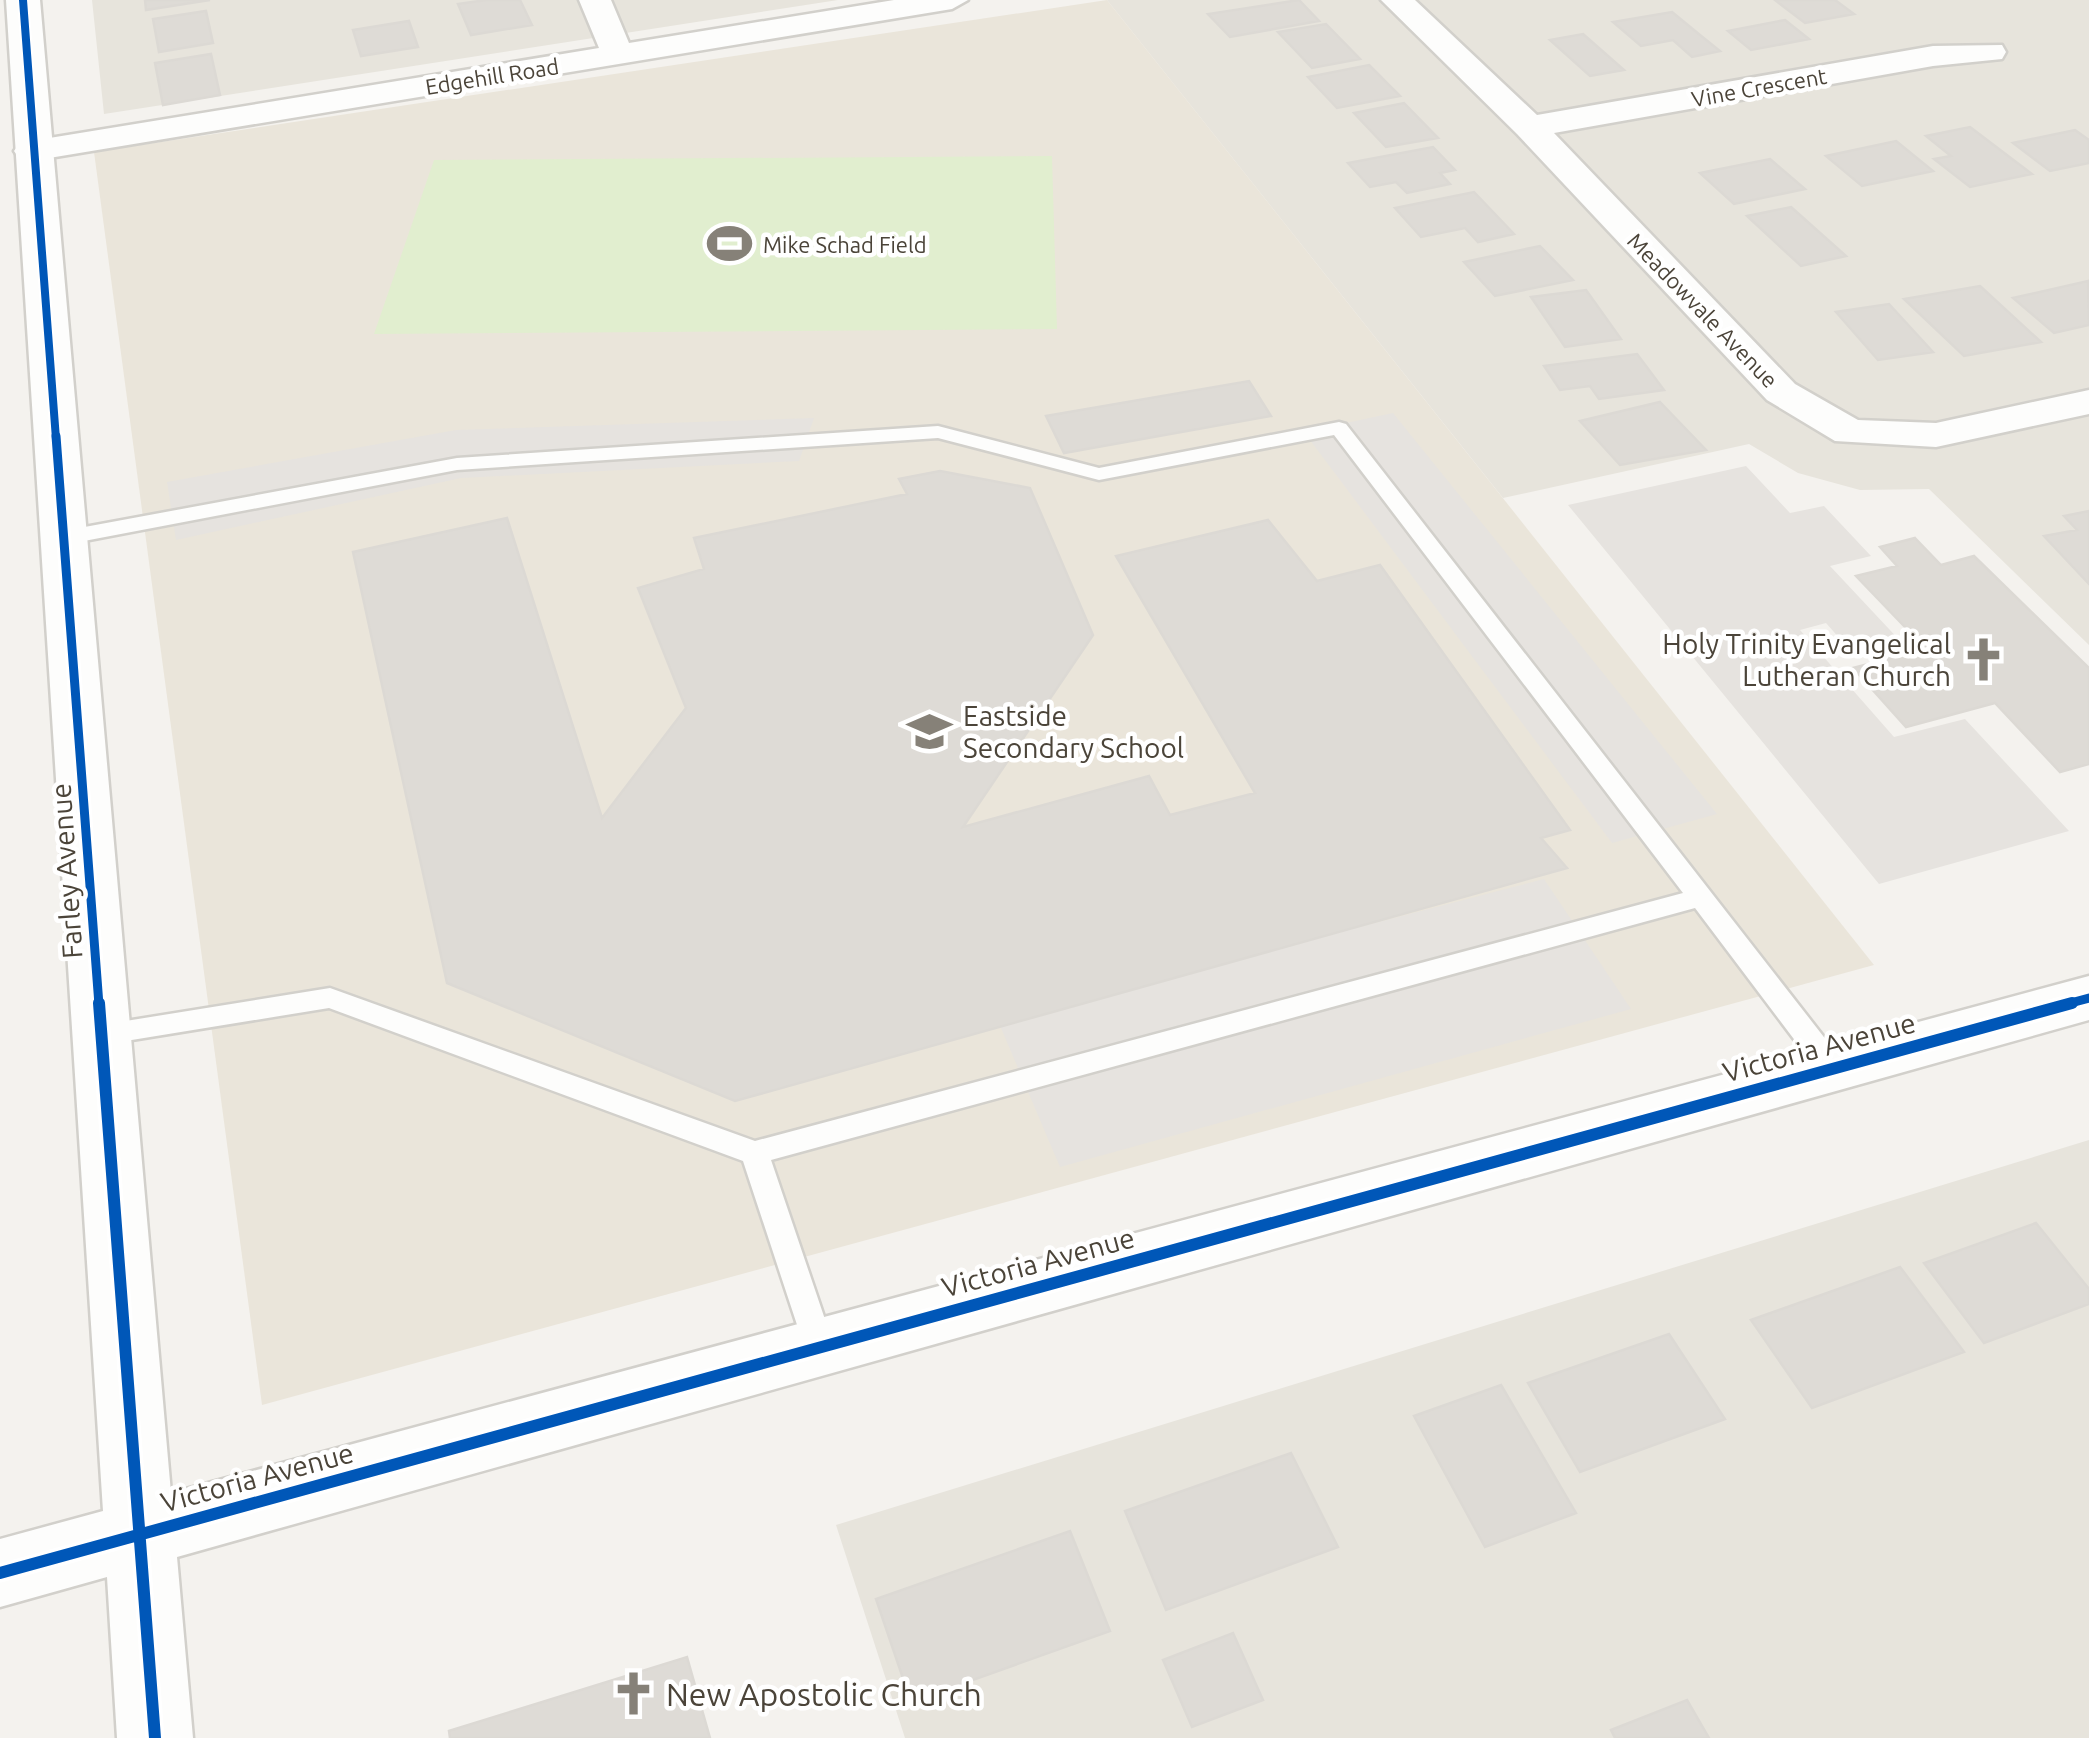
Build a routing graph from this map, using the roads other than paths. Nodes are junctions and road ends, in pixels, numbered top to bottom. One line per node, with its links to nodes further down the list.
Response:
1 (23, 0): 8 (street, Farley Avenue)
2 (596, 0): 6 (street)
3 (952, 0): 6 (street, Edgehill Road)
4 (1397, 0): 7 (street, Meadowvale Avenue)
5 (1990, 52): 7 (street, Vine Crescent)
6 (618, 55): 8 (street, Edgehill Road)
7 (1529, 127): 9 (street, Meadowvale Avenue)
8 (31, 151): 10 (street, Farley Avenue)
9 (2089, 402)
10 (63, 538): 11 (lane); 13 (street, Farley Avenue)
11 (1700, 897): 14 (lane); 15 (lane)
12 (2089, 998): 14 (street, Victoria Avenue)
13 (101, 1036): 15 (lane); 17 (street, Farley Avenue)
14 (1831, 1067): 16 (street, Victoria Avenue)
15 (755, 1153): 16 (lane)
16 (819, 1346): 17 (street, Victoria Avenue)
17 (140, 1533): 18 (street, Victoria Avenue); 19 (street, Farley Avenue)
18 (0, 1573)
19 (156, 1738)

